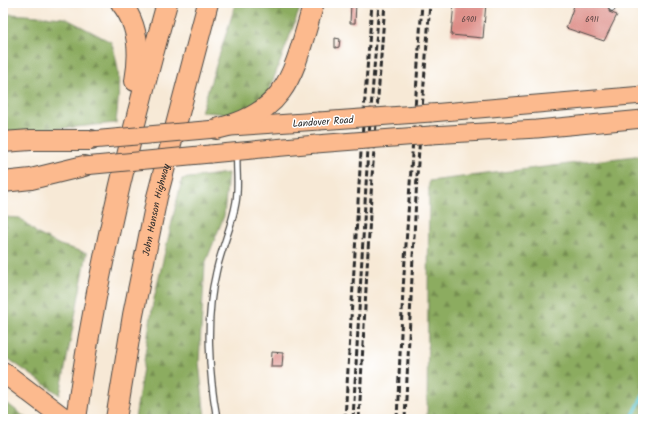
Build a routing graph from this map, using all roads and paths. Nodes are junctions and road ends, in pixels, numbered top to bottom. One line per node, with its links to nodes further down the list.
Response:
1 (121, 3): 16 (highway)
2 (167, 3): 16 (highway)
3 (208, 3): 6 (highway, John Hanson Highway)
4 (218, 3): 6 (highway)
5 (314, 3): 9 (highway)
6 (187, 77): 23 (highway, John Hanson Highway)
7 (643, 95): 9 (main road, Landover Road, bridge)
8 (643, 119): 13 (main road, bridge)
9 (216, 129): 10 (main road, Landover Road, bridge)
10 (91, 140): 11 (highway); 12 (main road, Landover Road)
11 (3, 142)
12 (3, 151)
13 (238, 151): 14 (main road, bridge); 24 (lane)
14 (84, 166): 15 (main road); 17 (highway)
15 (3, 172)
16 (122, 176): 22 (highway)
17 (3, 182)
18 (3, 372): 20 (highway)
19 (3, 386): 20 (highway)
20 (41, 411): 21 (highway)
21 (65, 419)
22 (76, 419)
23 (116, 419)
24 (217, 419)

